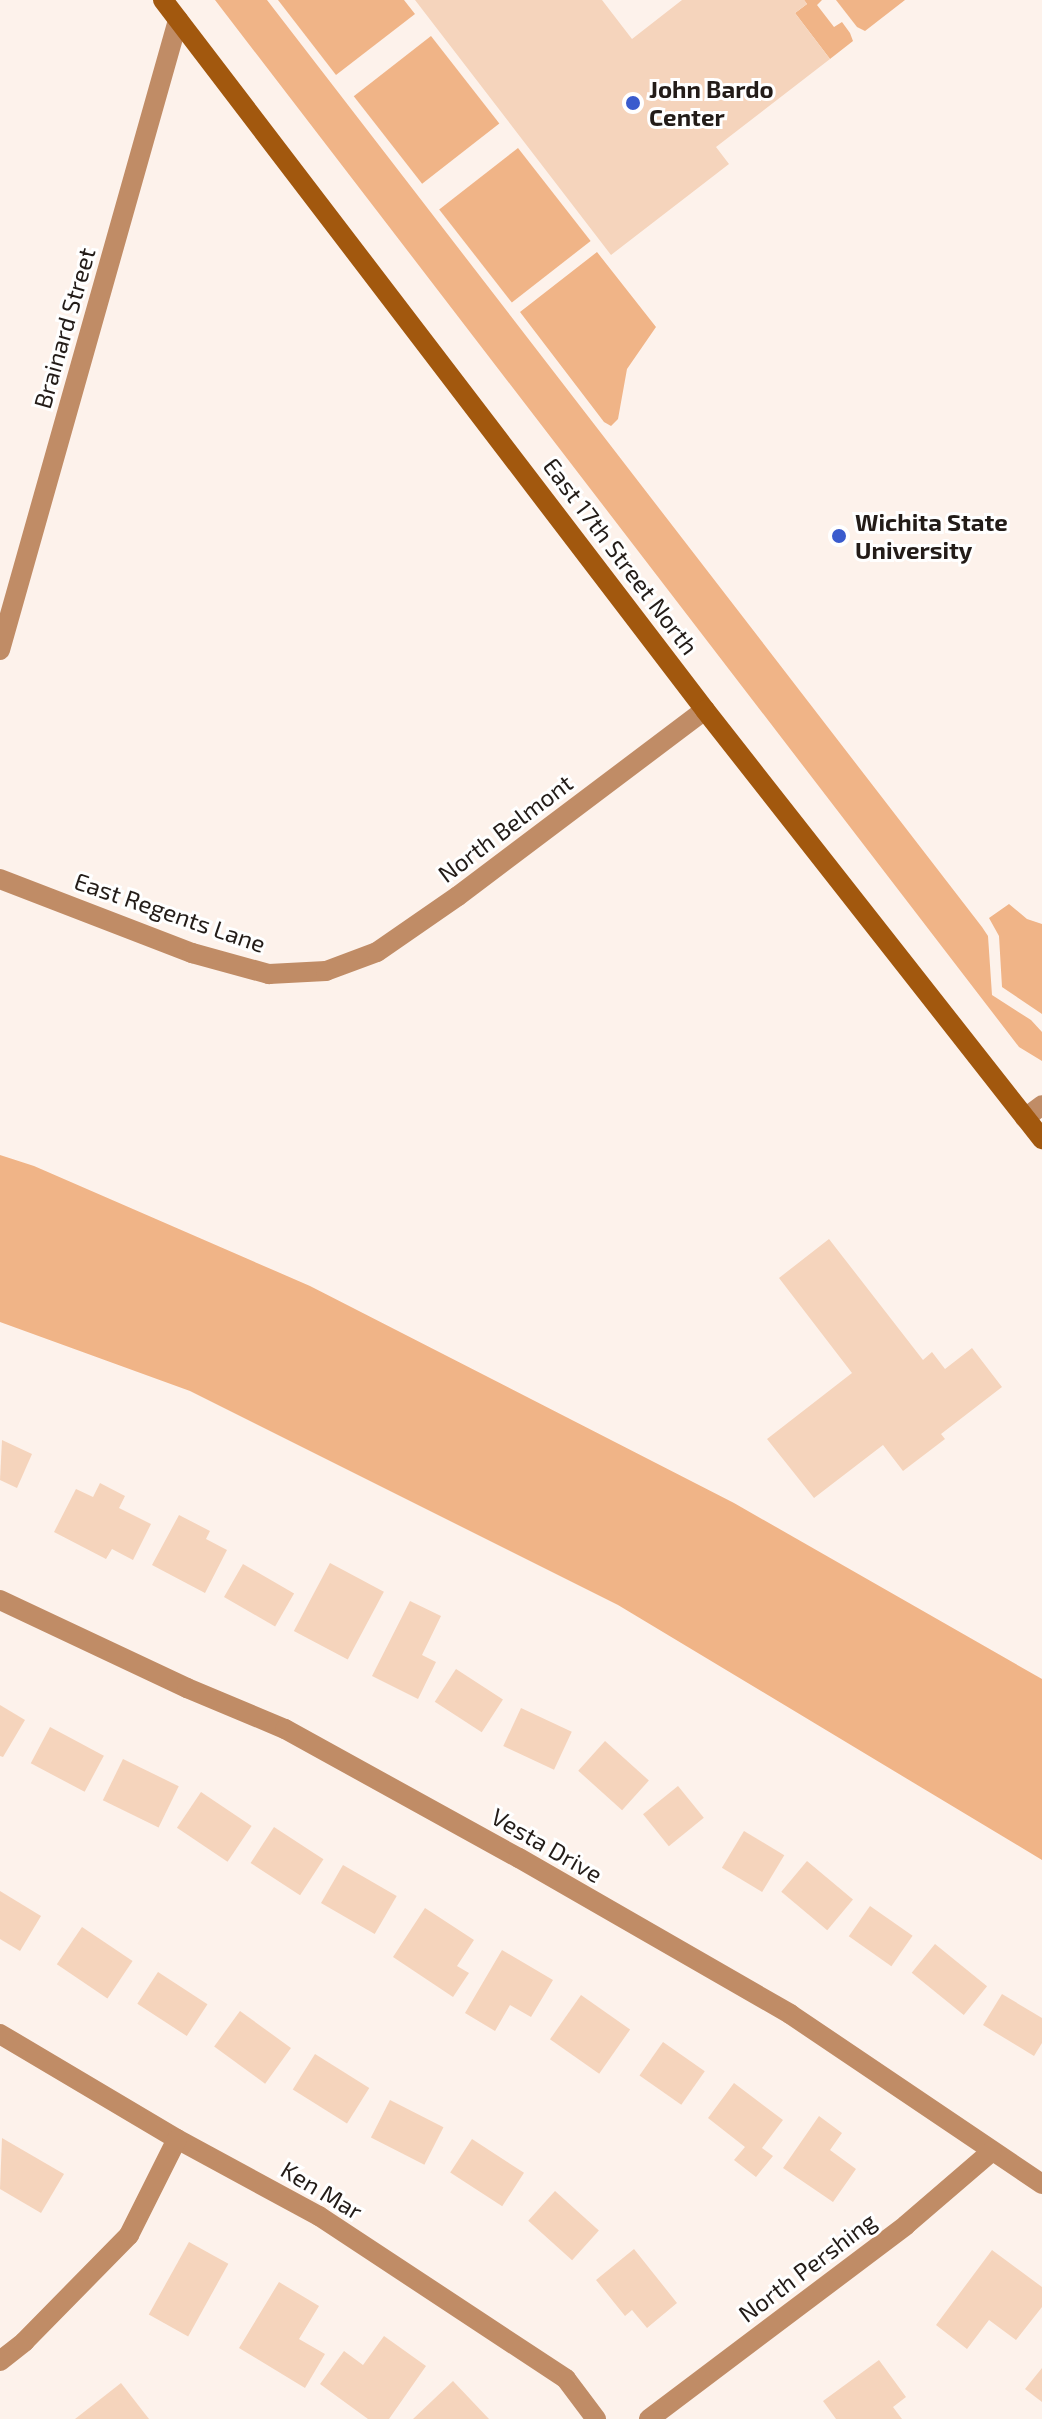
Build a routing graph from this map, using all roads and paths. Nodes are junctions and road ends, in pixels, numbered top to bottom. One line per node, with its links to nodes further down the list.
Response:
1 (163, 0): 2 (street, East 17th Street North)
2 (178, 20): 3 (street, Brainard Street); 4 (street, East 17th Street North)
3 (0, 650)
4 (705, 710): 6 (street, North Belmont); 8 (street, East 17th Street North)
5 (0, 879): 6 (street, East Regents Lane)
6 (326, 971)
7 (1042, 1105): 8 (street)
8 (1025, 1118): 9 (street, East 17th Street North)
9 (1042, 1139)
10 (0, 1600): 13 (street, Vesta Drive)
11 (0, 2034): 12 (street, Ken Mar)
12 (177, 2139): 15 (street); 16 (street, Ken Mar)
13 (992, 2151): 14 (street, Vesta Drive); 17 (street, North Pershing)
14 (1042, 2184)
15 (0, 2361)
16 (596, 2419)
17 (649, 2419)

